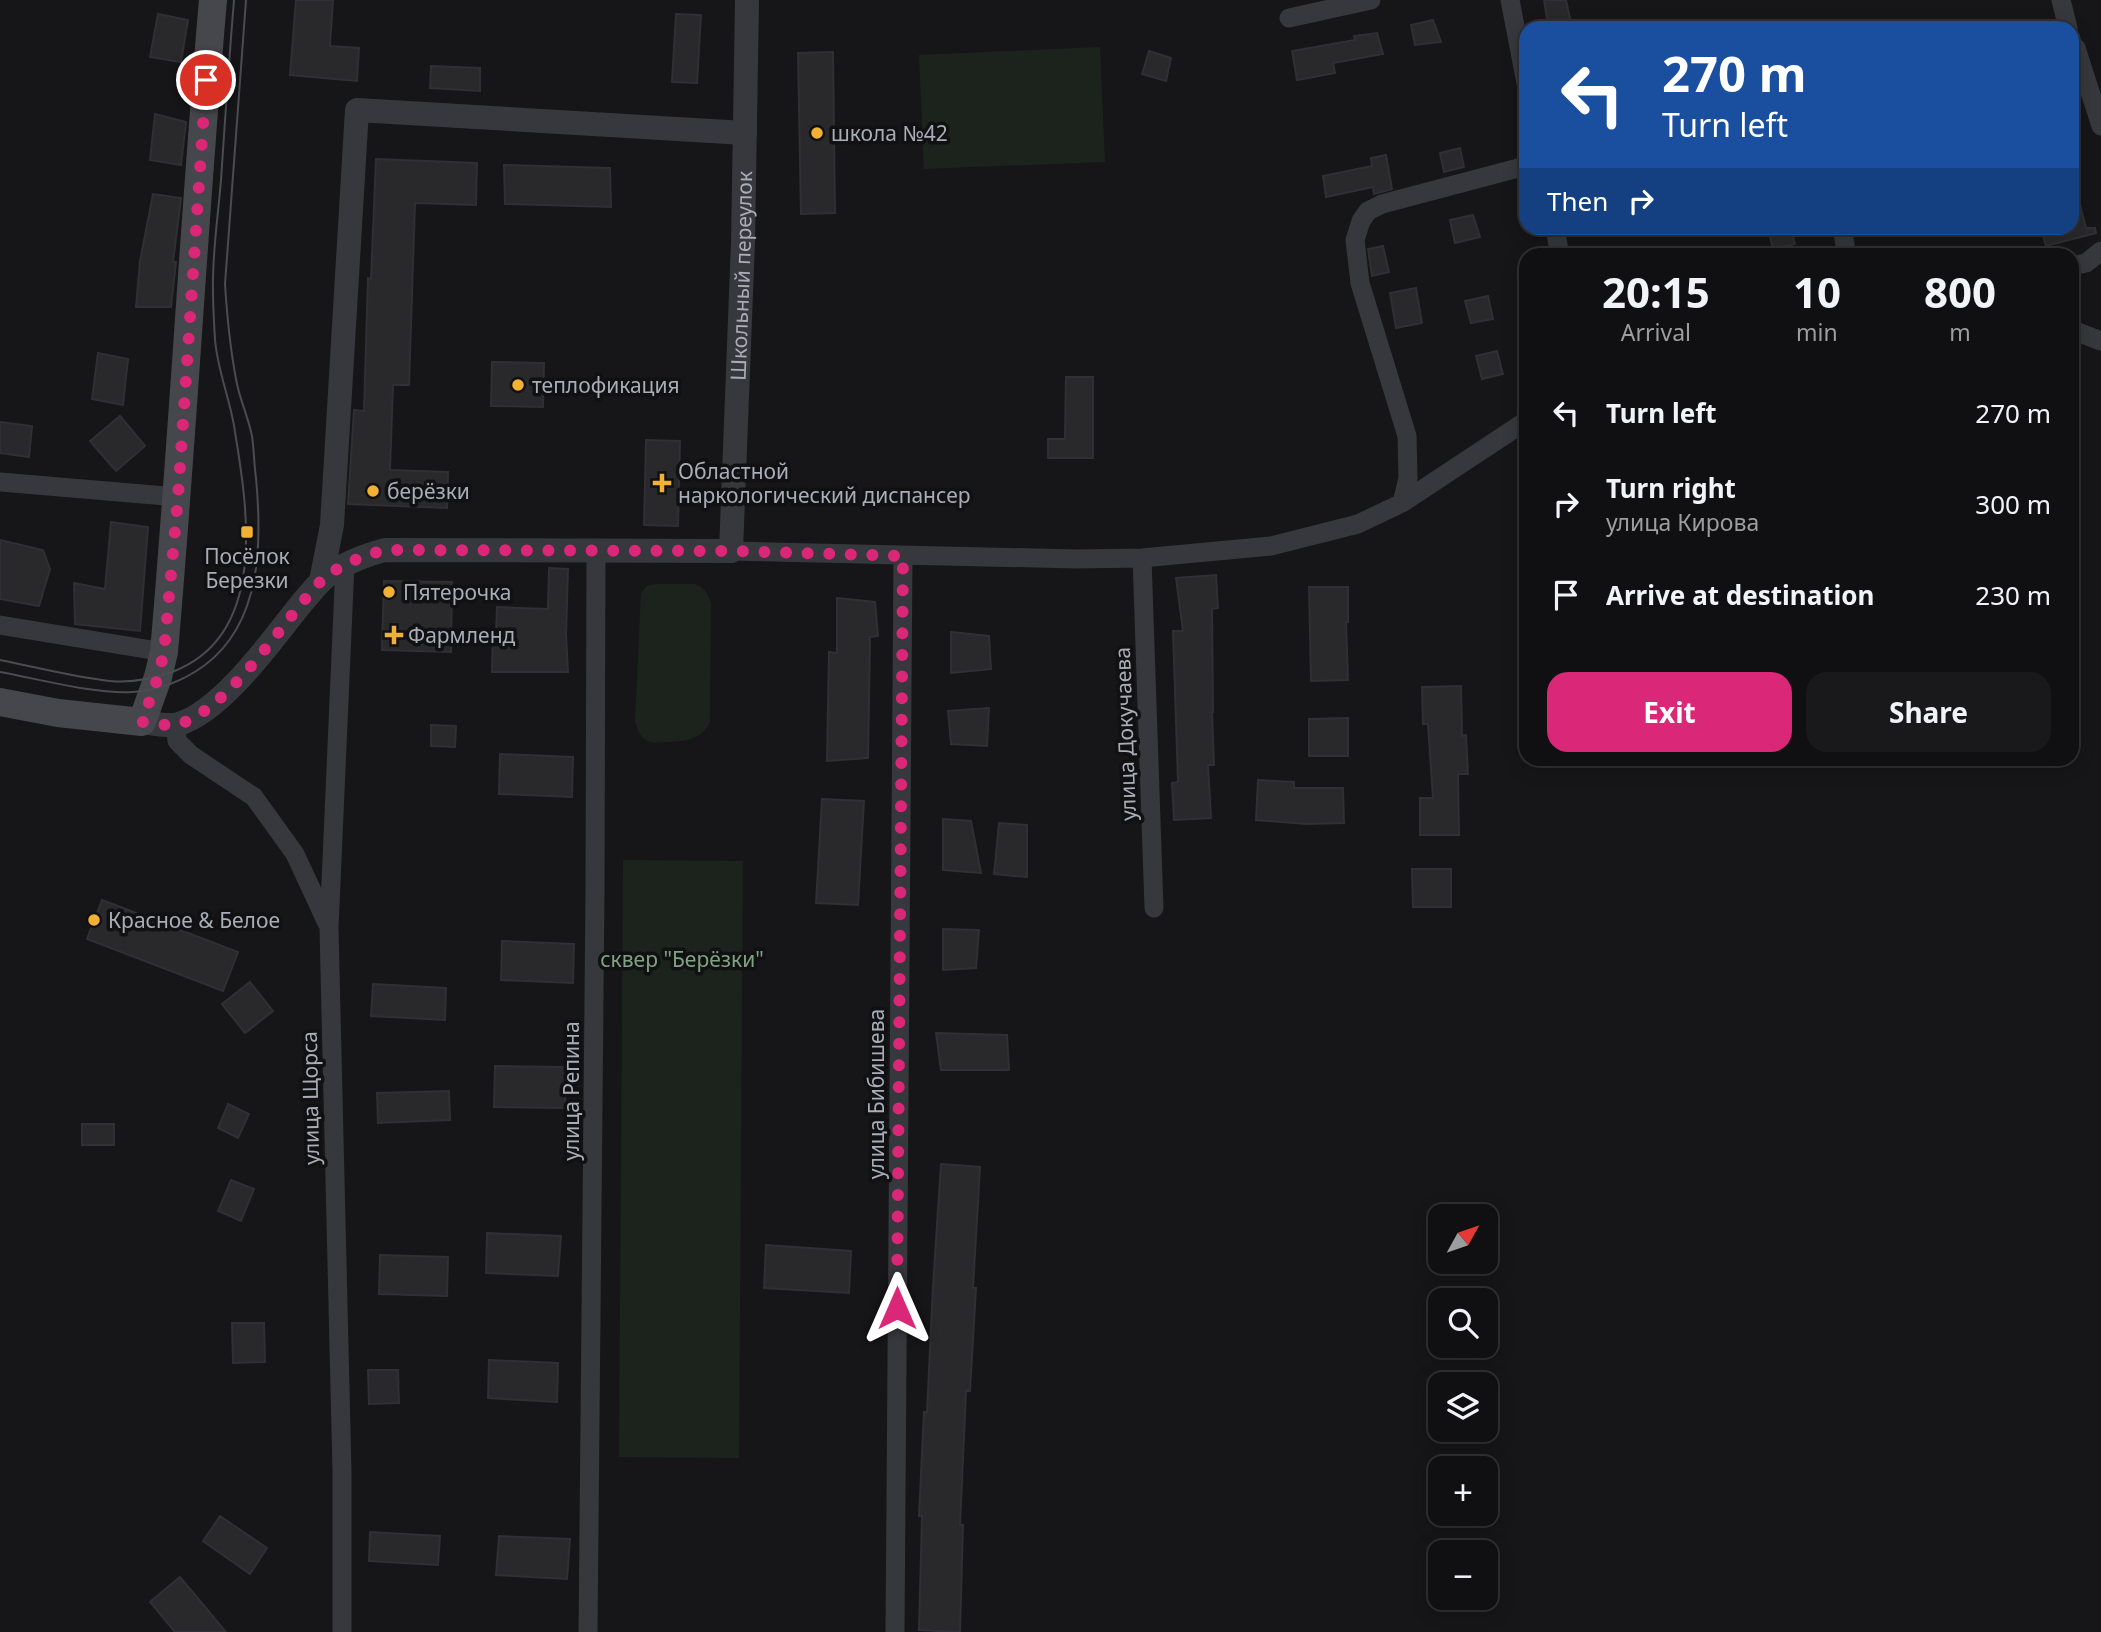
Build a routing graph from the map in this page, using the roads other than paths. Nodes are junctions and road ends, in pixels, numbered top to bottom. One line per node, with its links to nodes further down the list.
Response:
1 (213, 0): 19 (main road)
2 (747, 0): 11 (street, Школьный переулок)
3 (1371, 0): 6 (street)
4 (1510, 0): 8 (street)
5 (2062, 0): 7 (street)
6 (1289, 18)
7 (2066, 21)
8 (1519, 47)
9 (2079, 63): 10 (street)
10 (2101, 126)
11 (745, 132): 22 (street, Школьный переулок); 26 (street)
12 (1519, 168): 20 (street)
13 (2101, 251): 14 (street)
14 (2079, 264)
15 (2079, 333): 16 (street)
16 (2101, 341)
17 (1519, 426): 20 (street)
18 (0, 482): 19 (street)
19 (178, 497): 28 (main road)
20 (1402, 503): 24 (street)
21 (596, 551): 22 (street); 25 (street); 35 (street, улица Репина)
22 (731, 551): 23 (street)
23 (903, 556): 24 (street); 36 (street, улица Бибишева)
24 (1142, 558): 32 (street, улица Докучаева)
25 (345, 564): 26 (street); 33 (street, улица Щорса)
26 (321, 581): 31 (street)
27 (0, 625): 28 (street)
28 (164, 652): 30 (main road)
29 (0, 702): 30 (main road)
30 (142, 722): 31 (street)
31 (176, 725): 33 (street)
32 (1154, 908)
33 (329, 928): 34 (street, улица Щорса)
34 (342, 1632)
35 (587, 1632)
36 (895, 1632)

